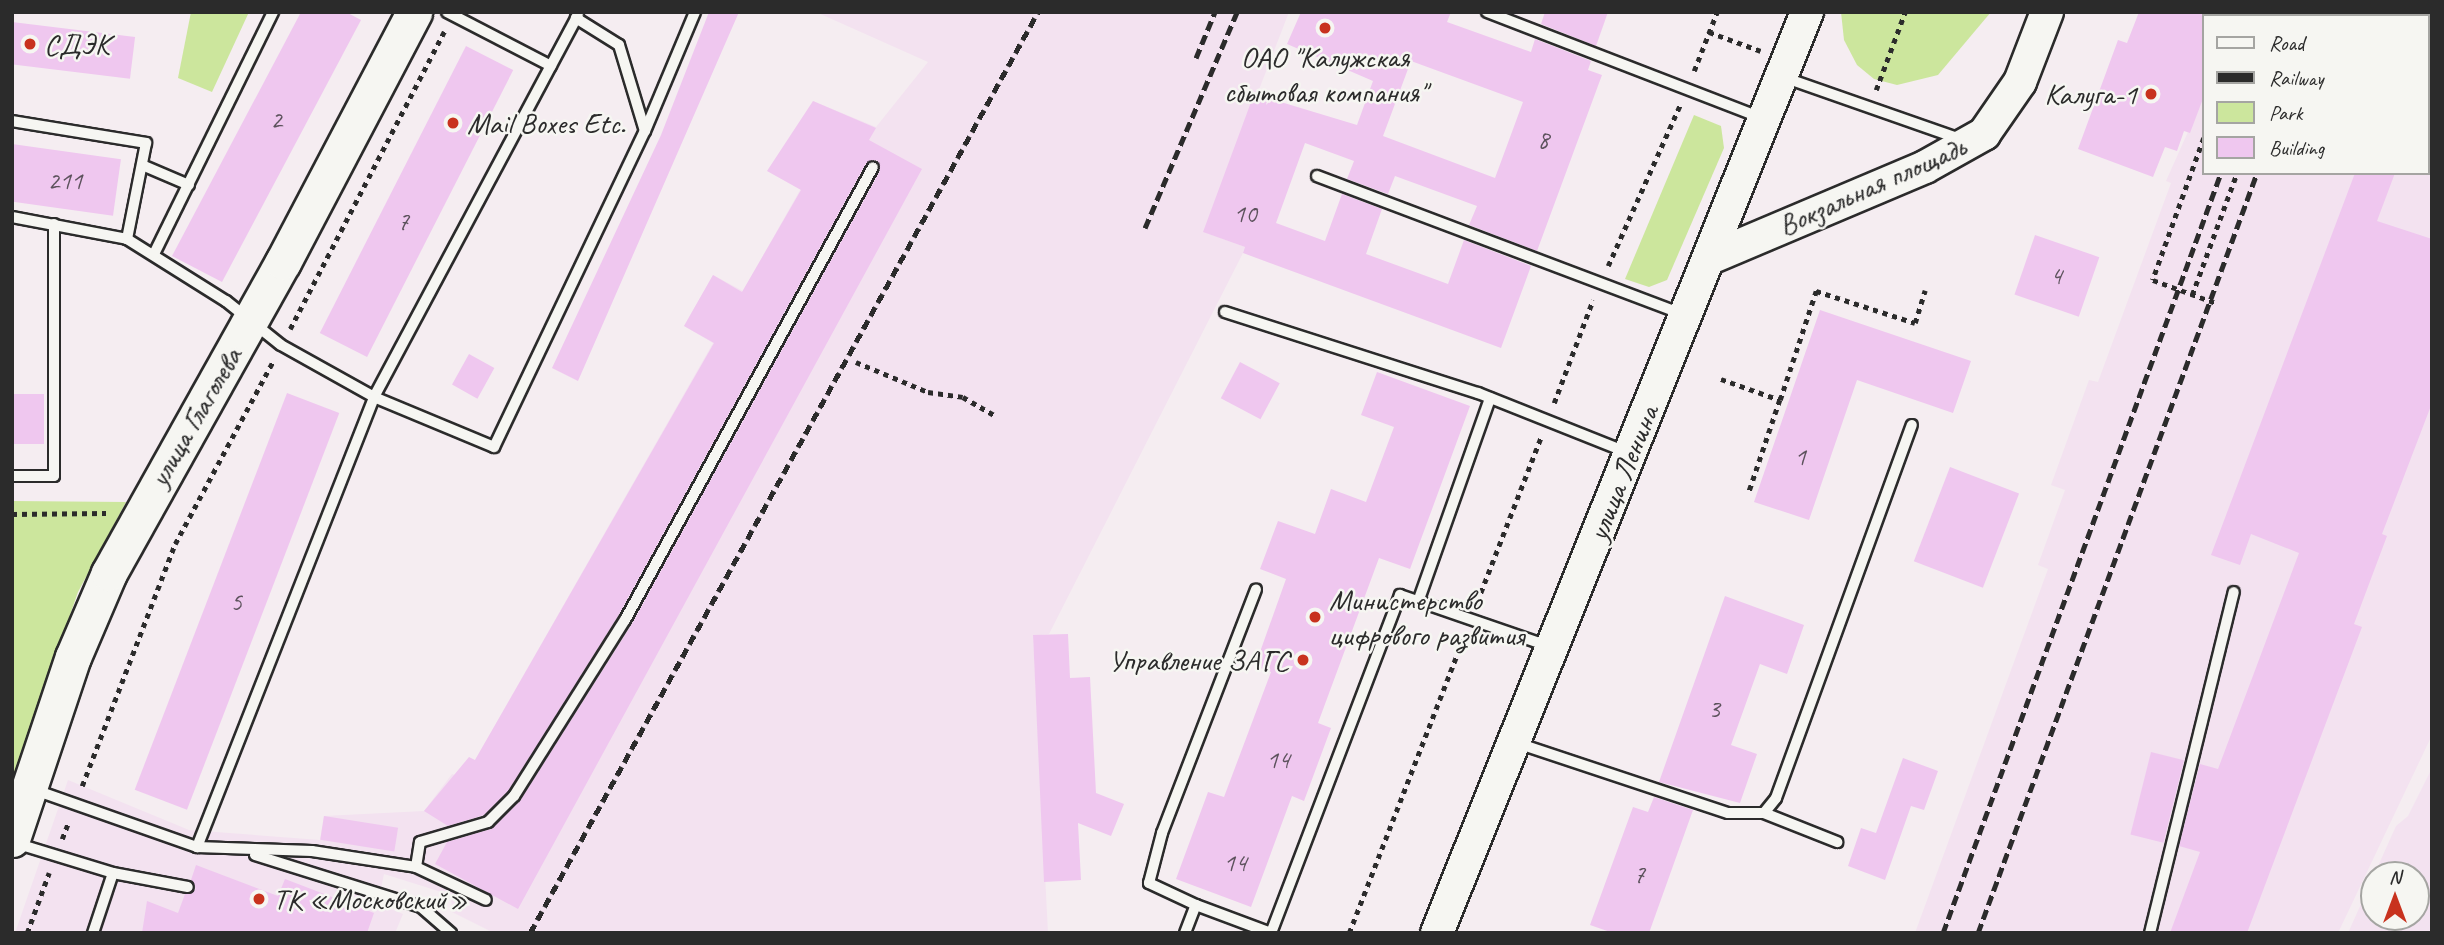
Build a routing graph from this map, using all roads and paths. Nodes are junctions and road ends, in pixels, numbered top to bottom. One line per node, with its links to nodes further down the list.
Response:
1 (273, 12): 25 (lane)
2 (414, 12): 37 (main road, улица Глаголева)
3 (695, 12): 18 (lane)
4 (1487, 12): 14 (lane)
5 (1717, 12): 11 (path)
6 (1807, 12): 12 (main road, улица Ленина)
7 (1905, 12): 15 (path)
8 (2047, 12): 19 (main road, Вокзальная площадь)
9 (449, 14): 13 (lane); 38 (path)
10 (578, 15): 13 (lane); 18 (lane)
11 (1709, 32): 12 (path); 14 (path)
12 (1773, 65): 16 (main road, улица Ленина); 19 (lane)
13 (551, 66): 41 (lane)
14 (1686, 91): 16 (lane); 31 (path)
15 (1875, 93)
16 (1763, 119): 30 (main road, улица Ленина)
17 (12, 121): 21 (lane)
18 (645, 131): 41 (lane)
19 (1969, 142): 30 (main road, Вокзальная площадь)
20 (2202, 144): 33 (path)
21 (142, 165): 25 (lane); 28 (lane)
22 (873, 167): 66 (lane)
23 (2236, 175): 33 (path)
24 (1317, 176): 31 (lane)
25 (189, 185): 29 (lane)
26 (12, 217): 27 (lane)
27 (54, 224): 28 (lane); 48 (lane)
28 (127, 239): 29 (lane)
29 (154, 254): 37 (lane)
30 (1710, 258): 36 (main road, улица Ленина)
31 (1600, 283): 36 (lane); 45 (path)
32 (1925, 291): 43 (path)
33 (2192, 295): 34 (path)
34 (2216, 303)
35 (1225, 312): 42 (lane)
36 (1686, 316): 47 (main road, улица Ленина)
37 (250, 321): 38 (lane); 58 (main road, улица Глаголева)
38 (281, 345): 41 (lane); 59 (path)
39 (856, 362): 44 (path)
40 (1721, 379): 43 (path)
41 (374, 397): 63 (lane)
42 (1490, 398): 45 (lane); 54 (lane)
43 (1780, 400): 49 (path)
44 (996, 417)
45 (1546, 422): 47 (lane); 55 (path)
46 (1912, 425): 60 (lane)
47 (1631, 454): 56 (main road, улица Ленина)
48 (12, 476)
49 (1749, 492)
50 (106, 513): 51 (path)
51 (12, 514)
52 (1256, 589): 70 (lane)
53 (2234, 592): 78 (lane)
54 (1419, 599): 55 (lane); 75 (lane)
55 (1472, 618): 56 (lane); 76 (path)
56 (1553, 648): 57 (main road, улица Ленина)
57 (1515, 742): 60 (lane); 77 (main road, улица Ленина)
58 (28, 788): 59 (lane); 61 (main road, улица Глаголева)
59 (74, 806): 63 (lane); 65 (path)
60 (1764, 813): 62 (lane)
61 (12, 840): 65 (lane)
62 (1836, 842)
63 (197, 847): 64 (lane)
64 (242, 852): 66 (lane); 73 (lane)
65 (55, 858): 67 (lane); 71 (path)
66 (416, 867): 69 (lane)
67 (113, 873): 68 (lane); 72 (lane)
68 (188, 887)
69 (486, 900)
70 (1196, 905): 74 (lane); 75 (lane)
71 (27, 933)
72 (93, 933)
73 (451, 933)
74 (1185, 933)
75 (1271, 933)
76 (1349, 933)
77 (1437, 933)
78 (2150, 933)

